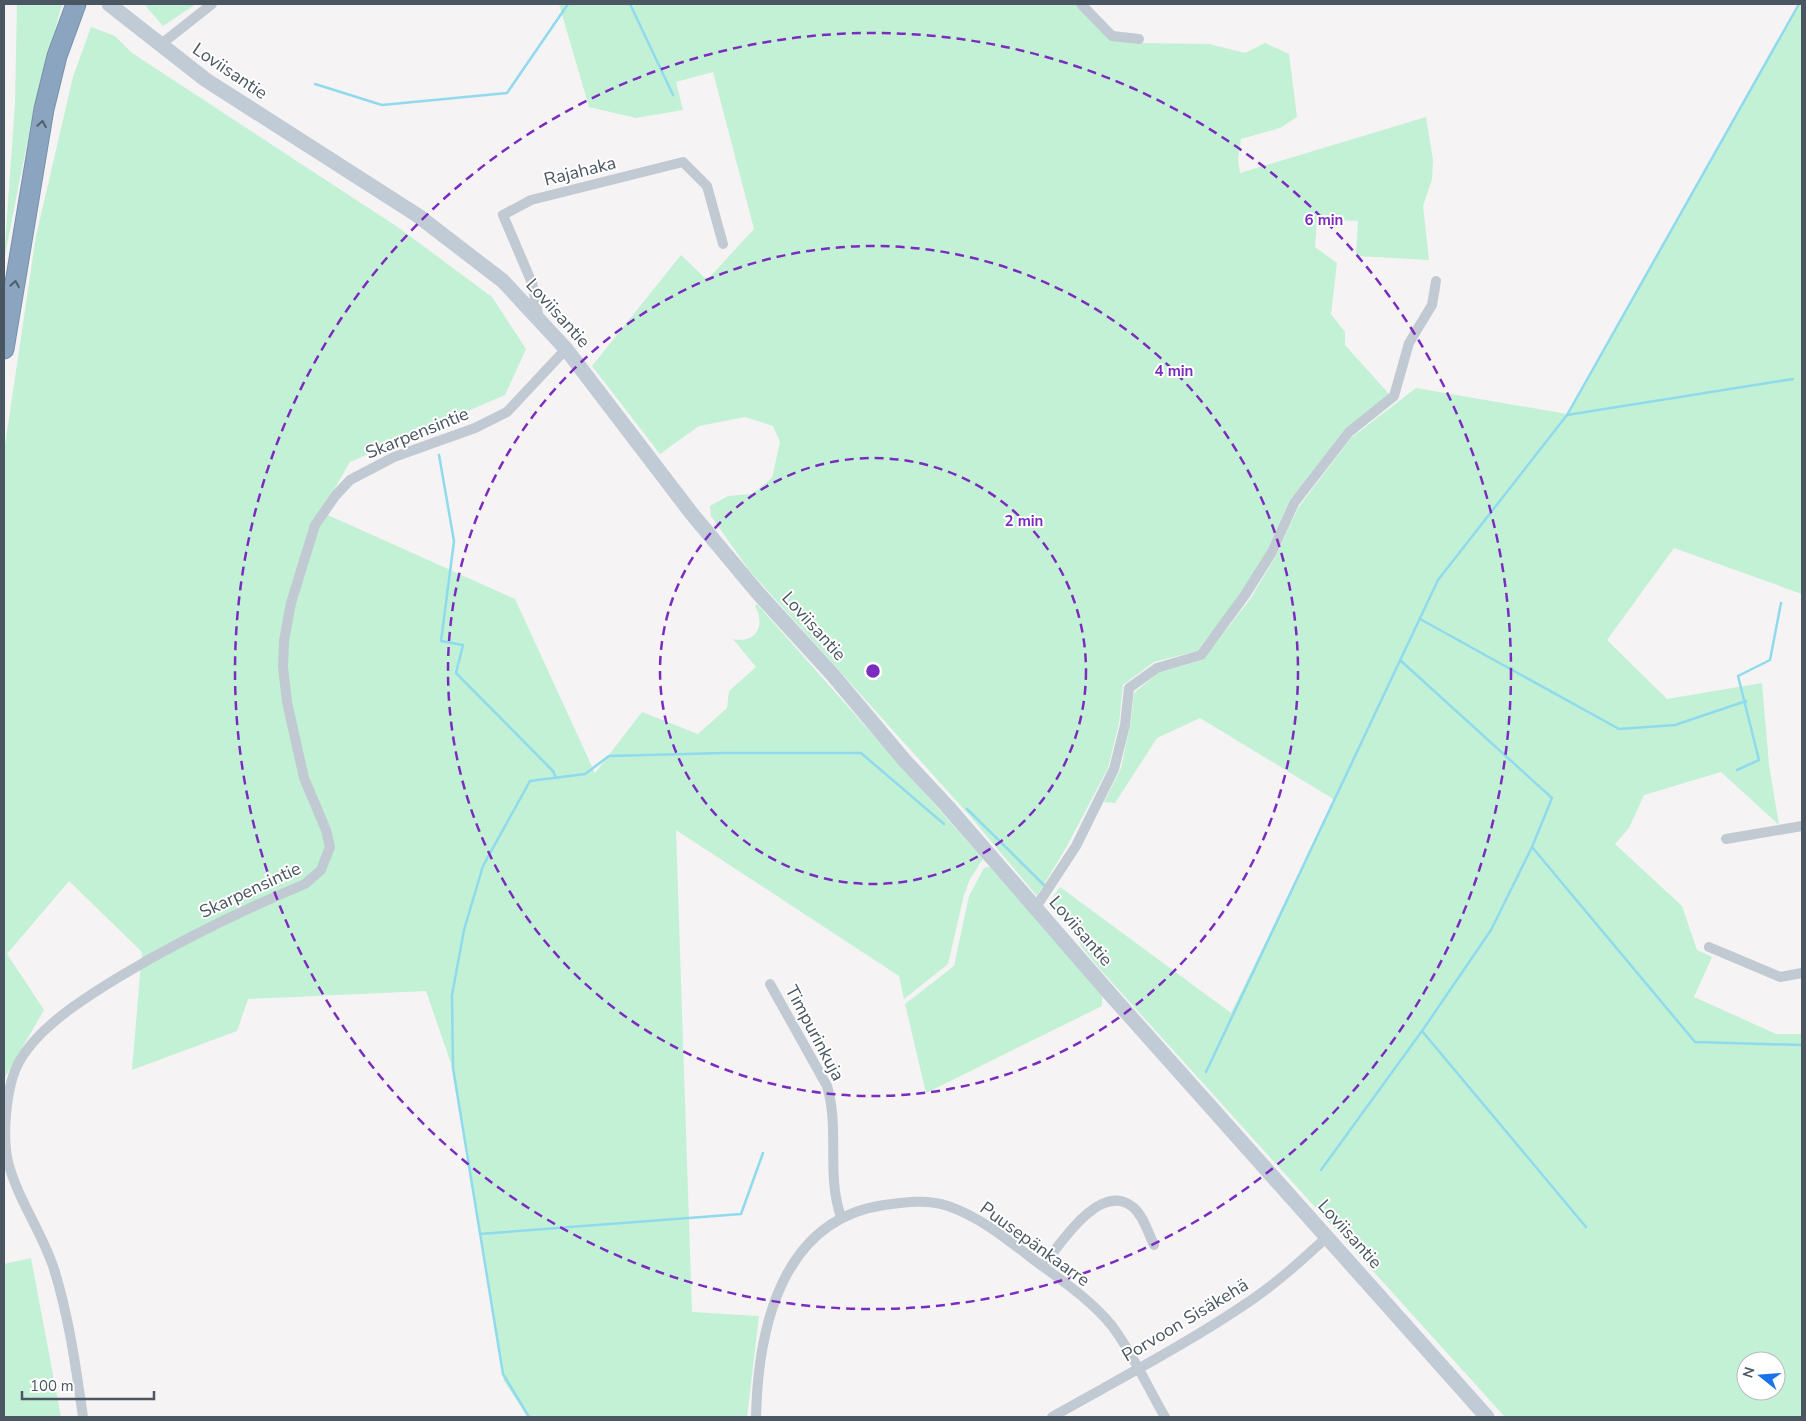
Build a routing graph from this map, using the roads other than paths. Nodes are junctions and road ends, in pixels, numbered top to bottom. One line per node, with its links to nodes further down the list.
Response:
1 (76, 4): 10 (highway, one-way to 1)
2 (109, 4): 6 (main road, Loviisantie)
3 (212, 4): 6 (street)
4 (1081, 4): 5 (street)
5 (1139, 40)
6 (160, 45): 9 (main road, Loviisantie)
7 (723, 244): 9 (street, Rajahaka)
8 (1436, 282): 14 (street)
9 (539, 318): 11 (main road, Loviisantie)
10 (4, 349)
11 (566, 349): 14 (main road, Loviisantie); 23 (street, Skarpensintie)
12 (1802, 826): 13 (street)
13 (1726, 839)
14 (1036, 907): 19 (main road, Loviisantie)
15 (1709, 947): 16 (street)
16 (1802, 973)
17 (770, 984): 18 (street, Timpurinkuja)
18 (841, 1217): 21 (street, Puusepänkaarre); 24 (street, Puusepänkaarre)
19 (1326, 1237): 22 (street, Porvoon Sisäkehä); 27 (main road, Loviisantie)
20 (1154, 1245): 21 (street)
21 (1043, 1266): 22 (street, Puusepänkaarre)
22 (1138, 1369): 25 (street, Porvoon Sisäkehä); 26 (street, Puusepänkaarre)
23 (83, 1417)
24 (756, 1417)
25 (1052, 1417)
26 (1165, 1417)
27 (1487, 1417)

